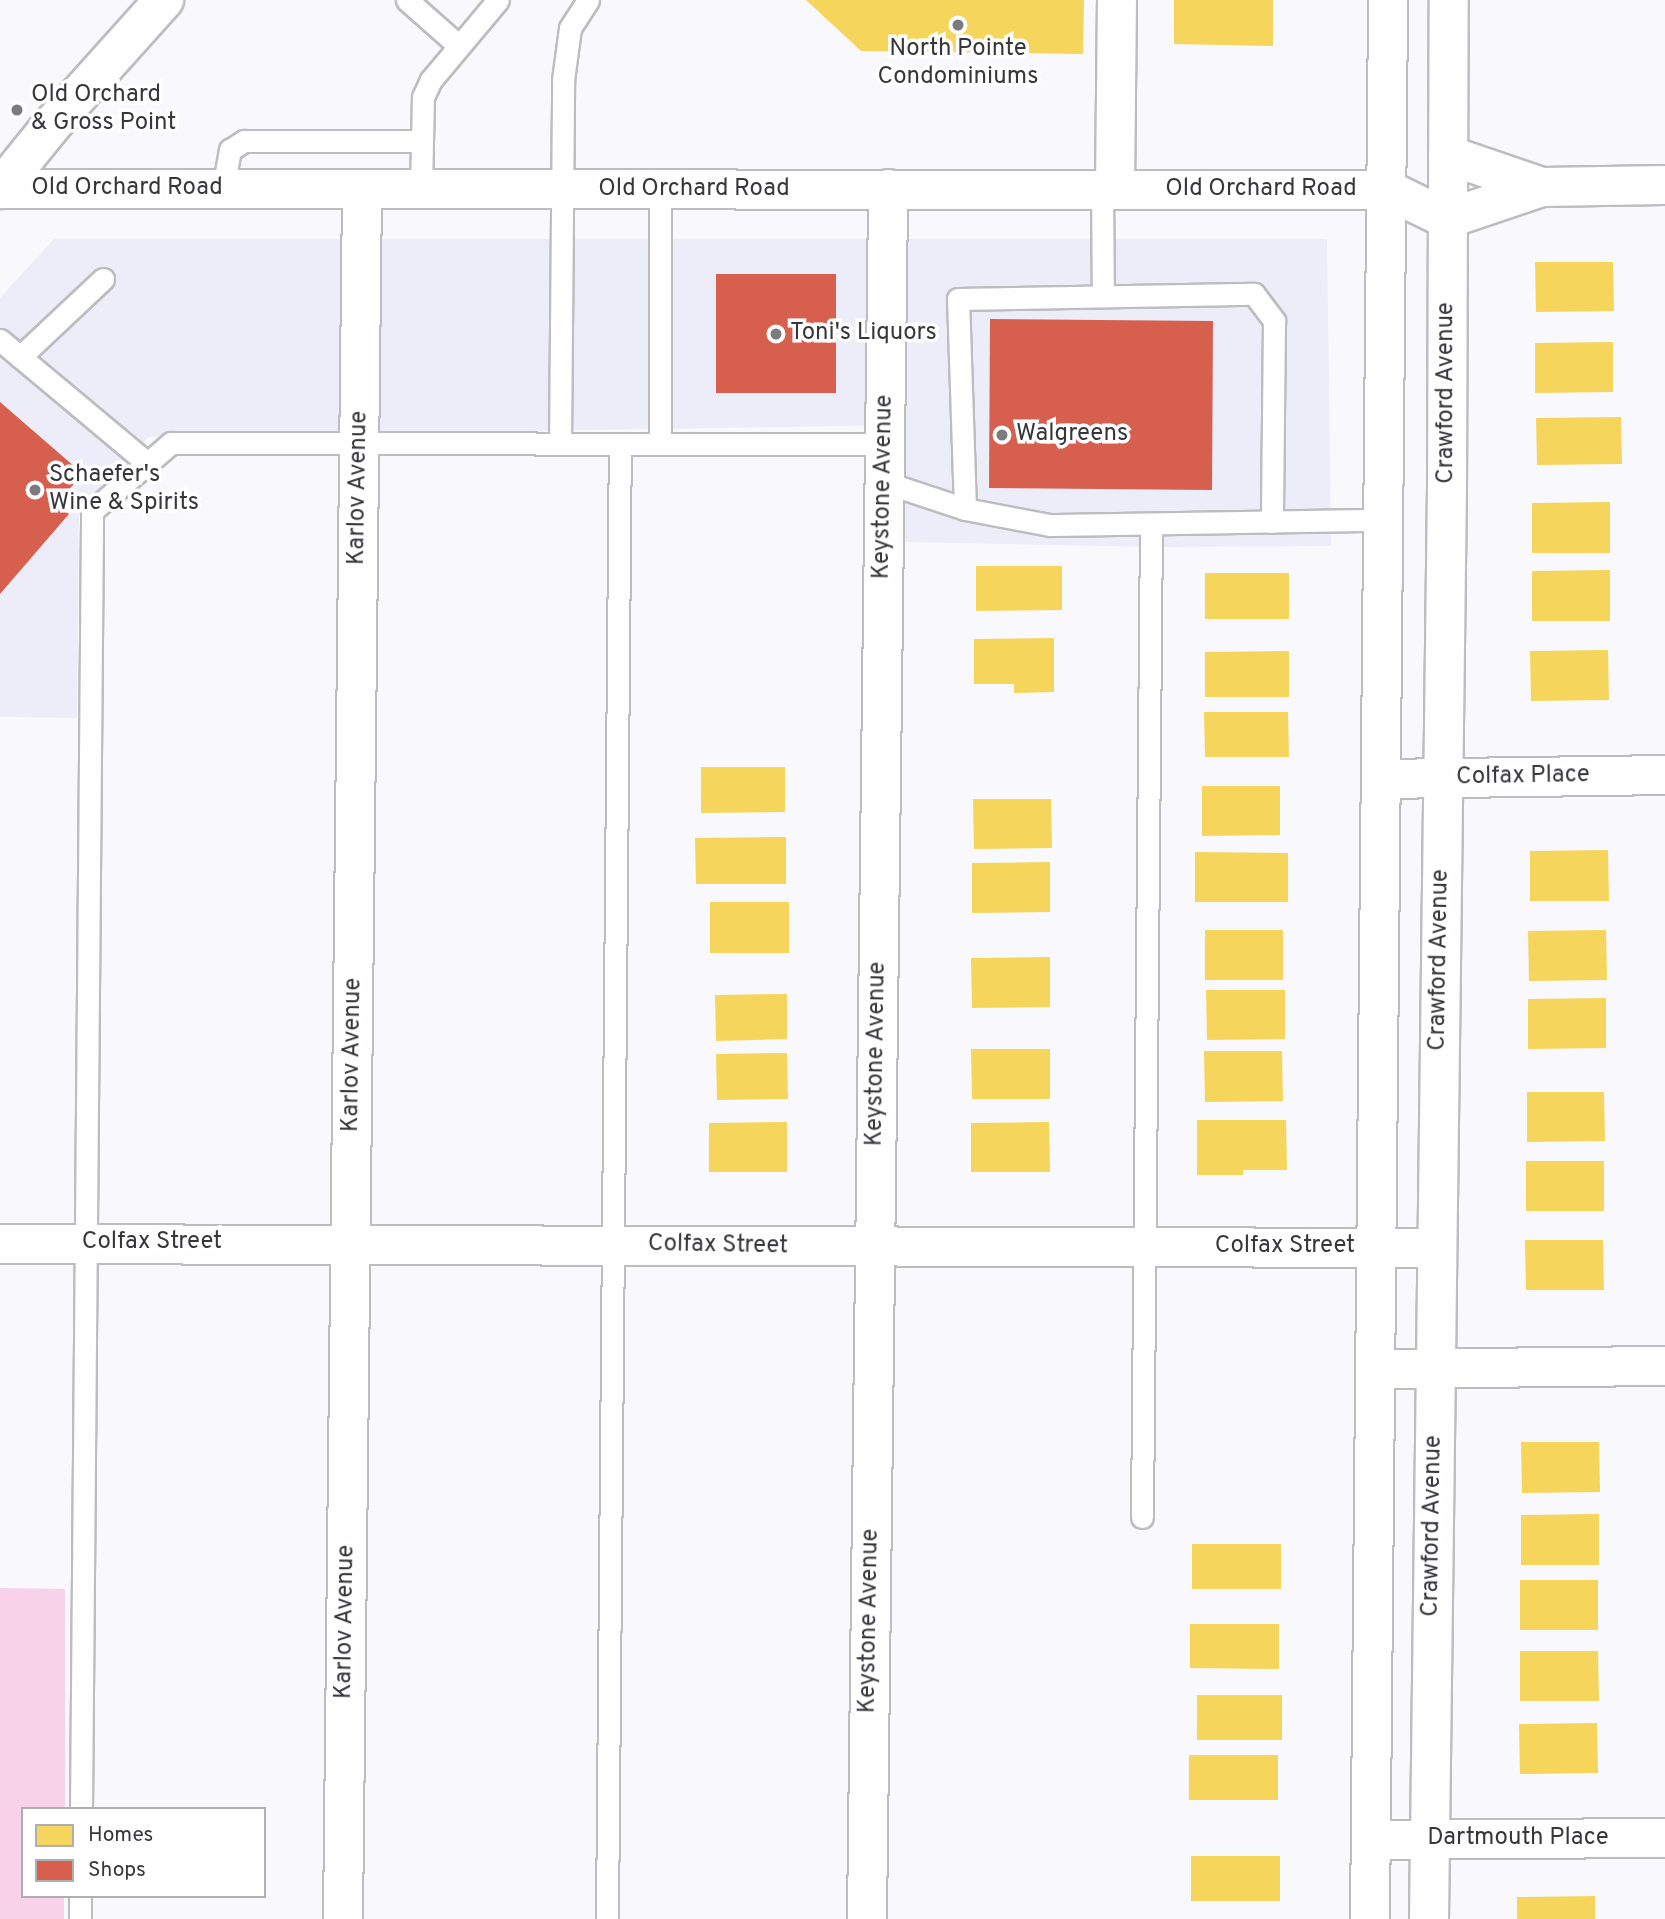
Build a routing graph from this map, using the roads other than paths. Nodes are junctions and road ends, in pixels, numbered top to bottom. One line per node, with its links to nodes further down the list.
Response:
1 (164, 0): 13 (street)
2 (407, 0): 8 (lane)
3 (498, 0): 8 (lane)
4 (588, 0): 19 (lane)
5 (1117, 0): 15 (street)
6 (1388, 0): 21 (street)
7 (1449, 0): 10 (street, Crawford Avenue)
8 (459, 47): 9 (lane)
9 (422, 141): 16 (lane); 18 (lane)
10 (1448, 155): 12 (street); 21 (street, Old Orchard Road); 22 (street, Crawford Avenue)
11 (1665, 185): 12 (street)
12 (1542, 187): 22 (street)
13 (0, 189): 16 (street, Old Orchard Road)
14 (888, 189): 15 (street, Old Orchard Road); 20 (street, Old Orchard Road); 31 (street, Keystone Avenue)
15 (1108, 189): 21 (street, Old Orchard Road); 24 (lane)
16 (223, 190): 17 (street, Old Orchard Road)
17 (362, 190): 18 (street, Old Orchard Road); 27 (street, Karlov Avenue)
18 (421, 190): 19 (street, Old Orchard Road)
19 (562, 190): 20 (street, Old Orchard Road); 28 (lane)
20 (660, 190): 30 (lane)
21 (1388, 190): 22 (street, Old Orchard Road); 35 (street)
22 (1447, 219): 39 (street, Crawford Avenue)
23 (103, 279): 26 (lane)
24 (1103, 296): 34 (lane); 36 (lane)
25 (0, 340): 26 (lane)
26 (20, 357): 32 (lane)
27 (359, 444): 28 (lane); 32 (lane); 42 (street, Karlov Avenue)
28 (560, 444): 29 (lane)
29 (620, 444): 30 (lane); 44 (lane)
30 (660, 444): 31 (lane)
31 (885, 444): 33 (street, Keystone Avenue)
32 (147, 463): 41 (lane)
33 (884, 482): 34 (lane); 46 (street, Keystone Avenue)
34 (965, 509): 37 (lane)
35 (1385, 520): 36 (lane); 40 (street)
36 (1272, 522): 37 (lane)
37 (1151, 524): 45 (lane)
38 (1665, 775): 39 (street, Colfax Place)
39 (1443, 778): 40 (street, Colfax Place); 48 (street, Crawford Avenue)
40 (1382, 779): 47 (street)
41 (86, 1243): 42 (street, Colfax Street); 43 (street, Colfax Street); 53 (lane)
42 (351, 1243): 44 (street, Colfax Street); 59 (street, Karlov Avenue)
43 (0, 1244)
44 (615, 1245): 46 (street, Colfax Street); 60 (lane)
45 (1145, 1247): 46 (street, Colfax Street); 47 (street, Colfax Street); 52 (lane)
46 (874, 1248): 61 (street, Keystone Avenue)
47 (1377, 1248): 48 (street, Colfax Street); 51 (street)
48 (1437, 1248): 50 (street, Crawford Avenue)
49 (1665, 1366): 50 (street)
50 (1435, 1368): 51 (street); 56 (street, Crawford Avenue)
51 (1376, 1369): 55 (street)
52 (1142, 1517)
53 (81, 1807)
54 (1665, 1838): 56 (street, Dartmouth Place)
55 (1371, 1840): 56 (street, Dartmouth Place); 62 (street)
56 (1430, 1840): 63 (street, Crawford Avenue)
57 (80, 1898): 58 (lane)
58 (80, 1919)
59 (343, 1919)
60 (607, 1919)
61 (867, 1919)
62 (1370, 1919)
63 (1429, 1919)

